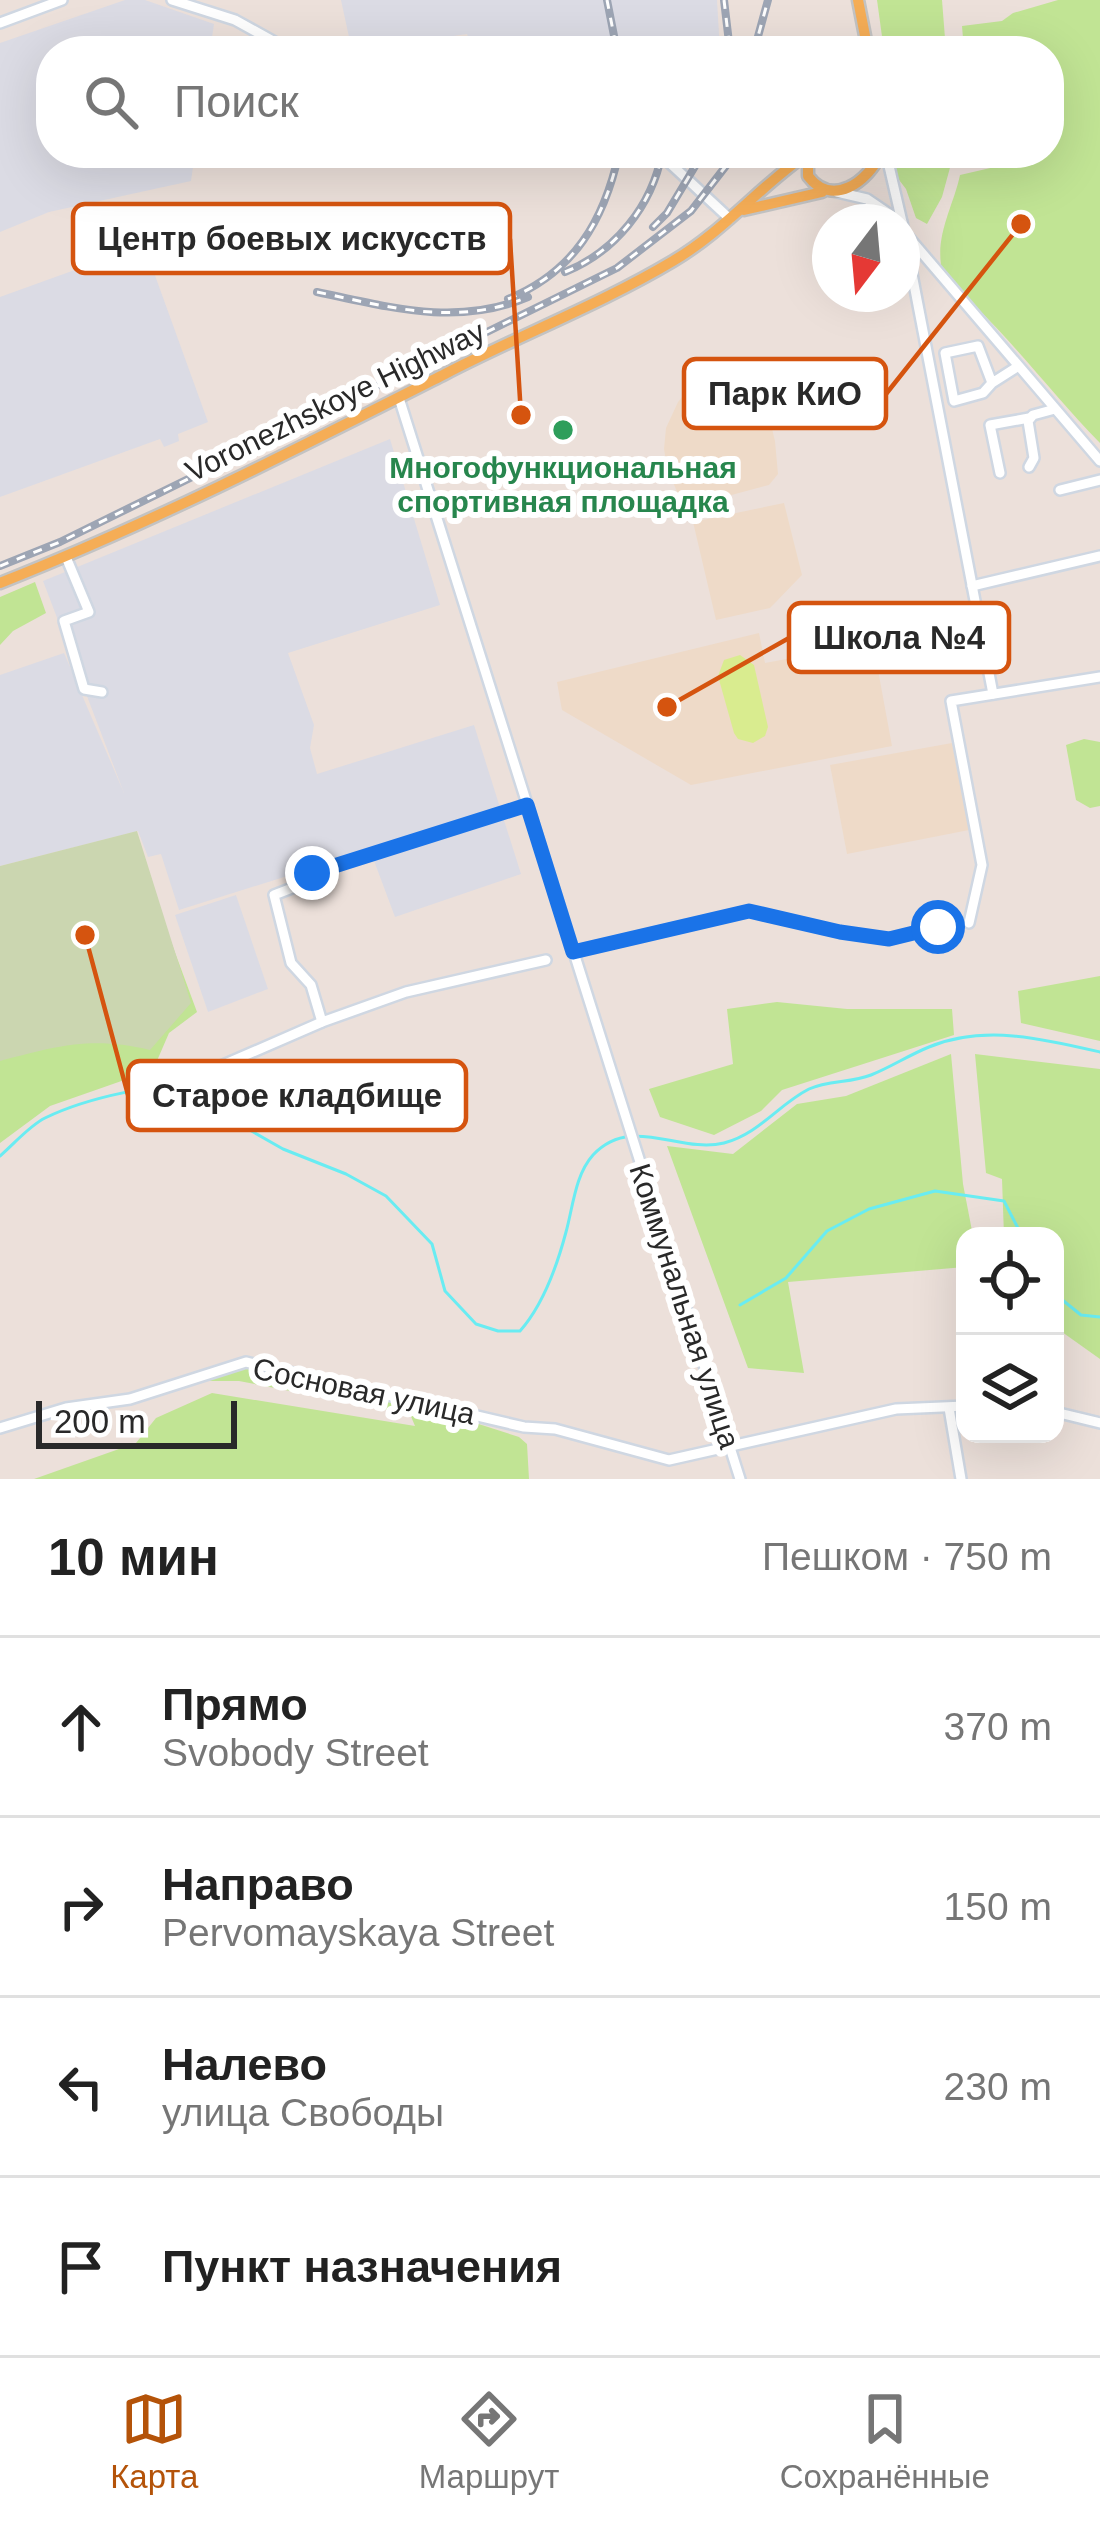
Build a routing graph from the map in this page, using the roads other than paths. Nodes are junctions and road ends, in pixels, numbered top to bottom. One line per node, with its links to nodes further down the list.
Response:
1 (62, 0): 4 (street)
2 (172, 0): 5 (street)
3 (860, 4): 6 (main road)
4 (0, 22)
5 (264, 36)
6 (863, 36)
7 (675, 168): 16 (street)
8 (788, 168): 15 (main road, Voronezhskoye Highway)
9 (808, 168): 12 (main road)
10 (872, 168): 12 (main road)
11 (888, 168): 14 (street)
12 (832, 192): 13 (street); 15 (main road)
13 (875, 204)
14 (897, 204)
15 (743, 209): 16 (main road, Voronezhskoye Highway)
16 (730, 219): 21 (main road, Voronezhskoye Highway)
17 (920, 255): 19 (street)
18 (912, 312): 32 (street)
19 (1017, 367): 20 (street); 22 (street)
20 (992, 383): 20 (street)
21 (399, 398): 30 (main road, Voronezhskoye Highway); 36 (street, Коммунальная улица)
22 (1055, 409): 23 (street); 24 (street)
23 (1029, 418): 25 (street); 26 (street)
24 (1100, 461)
25 (1029, 467)
26 (1000, 473)
27 (1100, 480): 28 (street)
28 (1060, 490)
29 (1100, 556): 32 (street)
30 (66, 557): 31 (main road, Voronezhskoye Highway); 34 (street)
31 (0, 583)
32 (972, 586): 35 (street)
33 (1100, 677): 35 (street)
34 (102, 692)
35 (993, 694): 37 (street)
36 (527, 805): 39 (street, Коммунальная улица); 41 (street)
37 (968, 923)
38 (938, 927): 39 (street)
39 (573, 952): 48 (street, Коммунальная улица)
40 (547, 960): 41 (street)
41 (322, 1022): 42 (street)
42 (174, 1068)
43 (956, 1407): 44 (street, Сосновая улица)
44 (949, 1408): 48 (street, Сосновая улица); 50 (street)
45 (1064, 1414): 46 (street)
46 (1100, 1423)
47 (0, 1428): 48 (street, Сосновая улица)
48 (729, 1444): 49 (street, Коммунальная улица)
49 (740, 1479)
50 (961, 1479)

